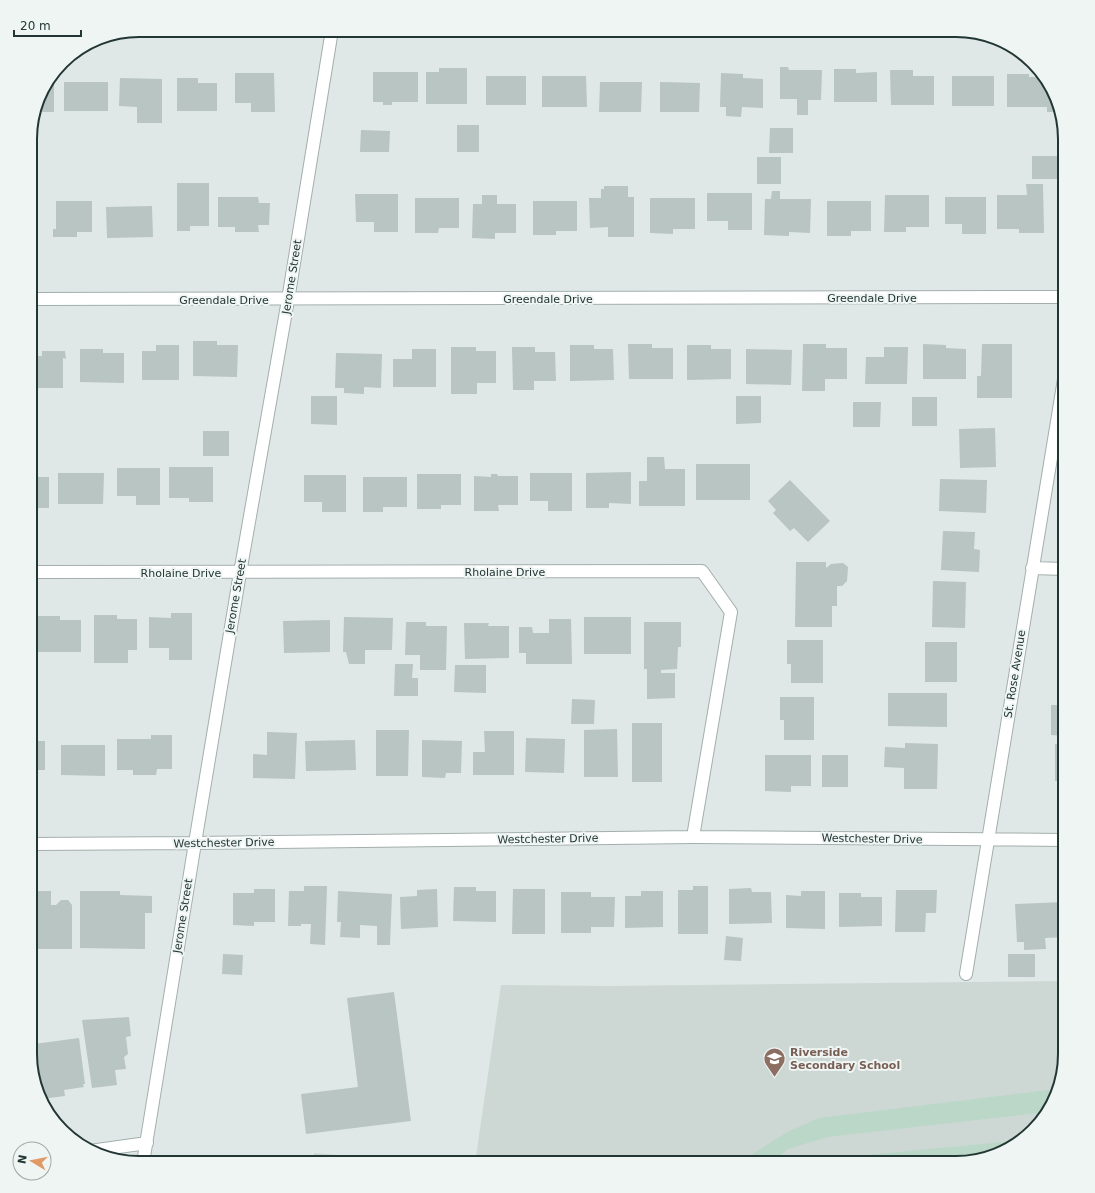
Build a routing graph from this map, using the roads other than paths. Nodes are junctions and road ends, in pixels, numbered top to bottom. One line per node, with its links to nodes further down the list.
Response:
1 (331, 37): 4 (street, Jerome Street)
2 (1058, 297): 4 (street, Greendale Drive)
3 (37, 299): 4 (street, Greendale Drive)
4 (288, 300): 9 (street, Jerome Street)
5 (1058, 415): 6 (street, St. Rose Avenue)
6 (1032, 568): 7 (street); 11 (street, St. Rose Avenue)
7 (1058, 569)
8 (37, 572): 9 (street, Rholaine Drive)
9 (240, 573): 10 (street, Rholaine Drive); 13 (street, Jerome Street)
10 (693, 837): 11 (street, Westchester Drive); 13 (street, Westchester Drive)
11 (988, 840): 12 (street, Westchester Drive); 15 (street, St. Rose Avenue)
12 (1058, 840)
13 (195, 843): 14 (street, Westchester Drive); 16 (street, Jerome Street)
14 (37, 844)
15 (966, 974)
16 (147, 1143): 17 (street); 18 (street, Jerome Street)
17 (102, 1149)
18 (144, 1156)

